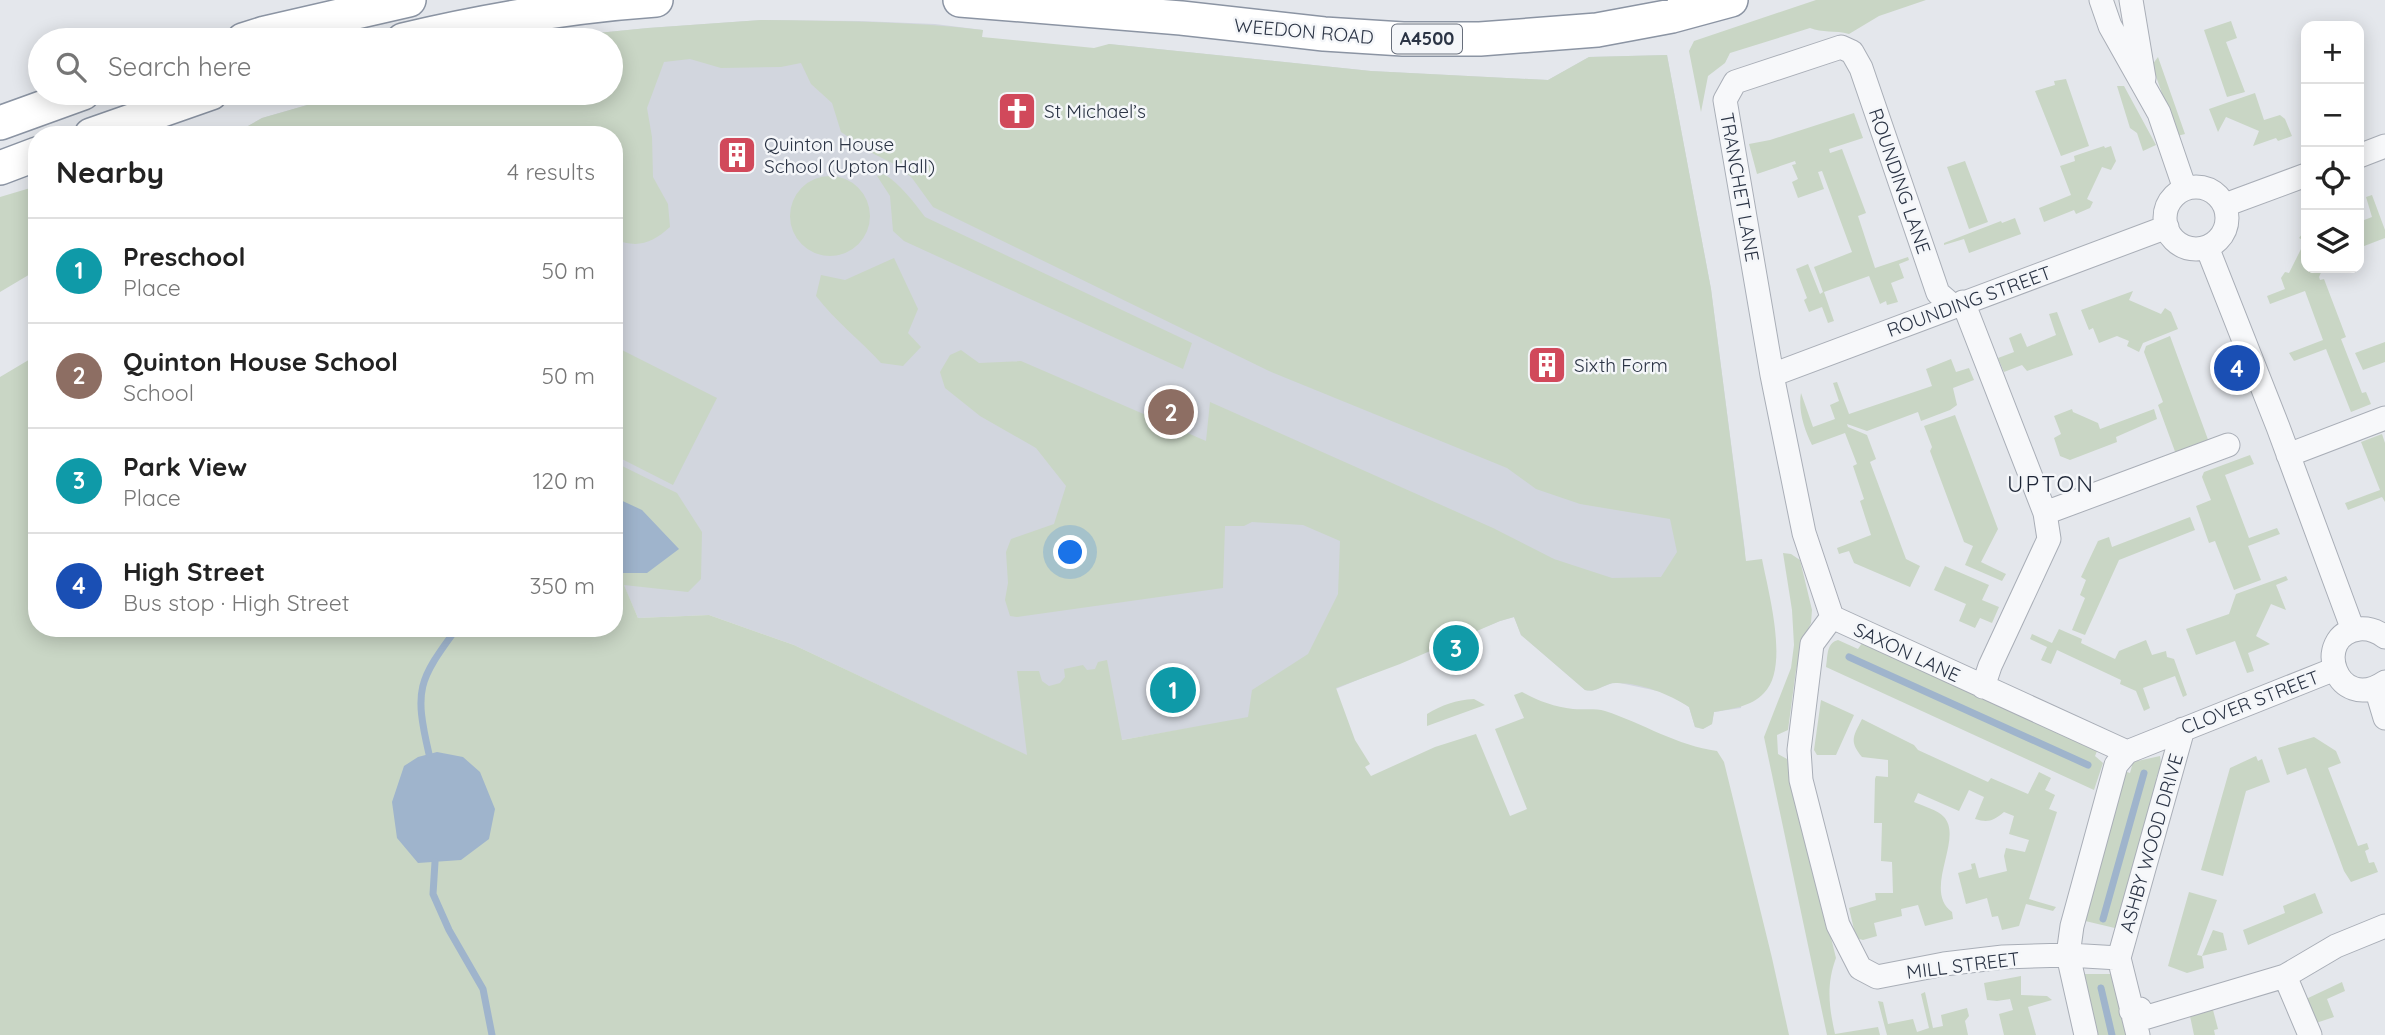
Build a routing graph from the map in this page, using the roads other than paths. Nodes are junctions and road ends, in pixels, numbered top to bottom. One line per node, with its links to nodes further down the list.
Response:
1 (409, 0): 8 (highway)
2 (656, 0): 9 (highway)
3 (960, 0): 7 (highway, WEEDON ROAD / A4500)
4 (1731, 0): 7 (highway, WEEDON ROAD / A4500)
5 (2101, 0): 11 (street)
6 (2131, 0): 11 (street)
7 (1692, 6)
8 (287, 28)
9 (453, 28)
10 (1852, 52): 25 (street, ROUNDING LANE); 26 (street, TRANCHET LANE)
11 (2144, 85): 21 (street)
12 (50, 105): 14 (highway)
13 (177, 105): 15 (highway)
14 (0, 123)
15 (117, 126)
16 (2385, 146): 17 (street)
17 (2364, 154)
18 (28, 157): 19 (highway)
19 (0, 168)
20 (2301, 177): 22 (street)
21 (2185, 189): 22 (street); 23 (street)
22 (2225, 205): 24 (street)
23 (2167, 227): 24 (street); 25 (street, ROUNDING STREET)
24 (2207, 247): 29 (street)
25 (1958, 304): 26 (street, ROUNDING STREET); 30 (street, ROUNDING LANE)
26 (1772, 375): 31 (street, TRANCHET LANE)
27 (2385, 418): 29 (street)
28 (2228, 444): 30 (street)
29 (2288, 455): 32 (street)
30 (2045, 513): 36 (street)
31 (1832, 617): 36 (street, SAXON LANE); 43 (street, SAXON LANE)
32 (2353, 630): 33 (street); 34 (street)
33 (2385, 637)
34 (2335, 669): 35 (street); 38 (street, CLOVER STREET)
35 (2380, 685): 37 (street)
36 (1983, 687): 39 (street, SAXON LANE)
37 (2385, 718)
38 (2183, 729): 39 (street, CLOVER STREET); 42 (street, ASHBY WOOD DRIVE)
39 (2127, 752): 41 (street)
40 (2385, 926): 44 (street)
41 (2068, 955): 42 (street, ASHBY WOOD DRIVE); 43 (street, MILL STREET); 46 (street)
42 (2119, 958): 45 (street, ASHBY WOOD DRIVE)
43 (1860, 968)
44 (2285, 976): 45 (street); 48 (street)
45 (2132, 1012): 47 (street, ASHBY WOOD DRIVE)
46 (2086, 1035)
47 (2138, 1035)
48 (2310, 1035)

